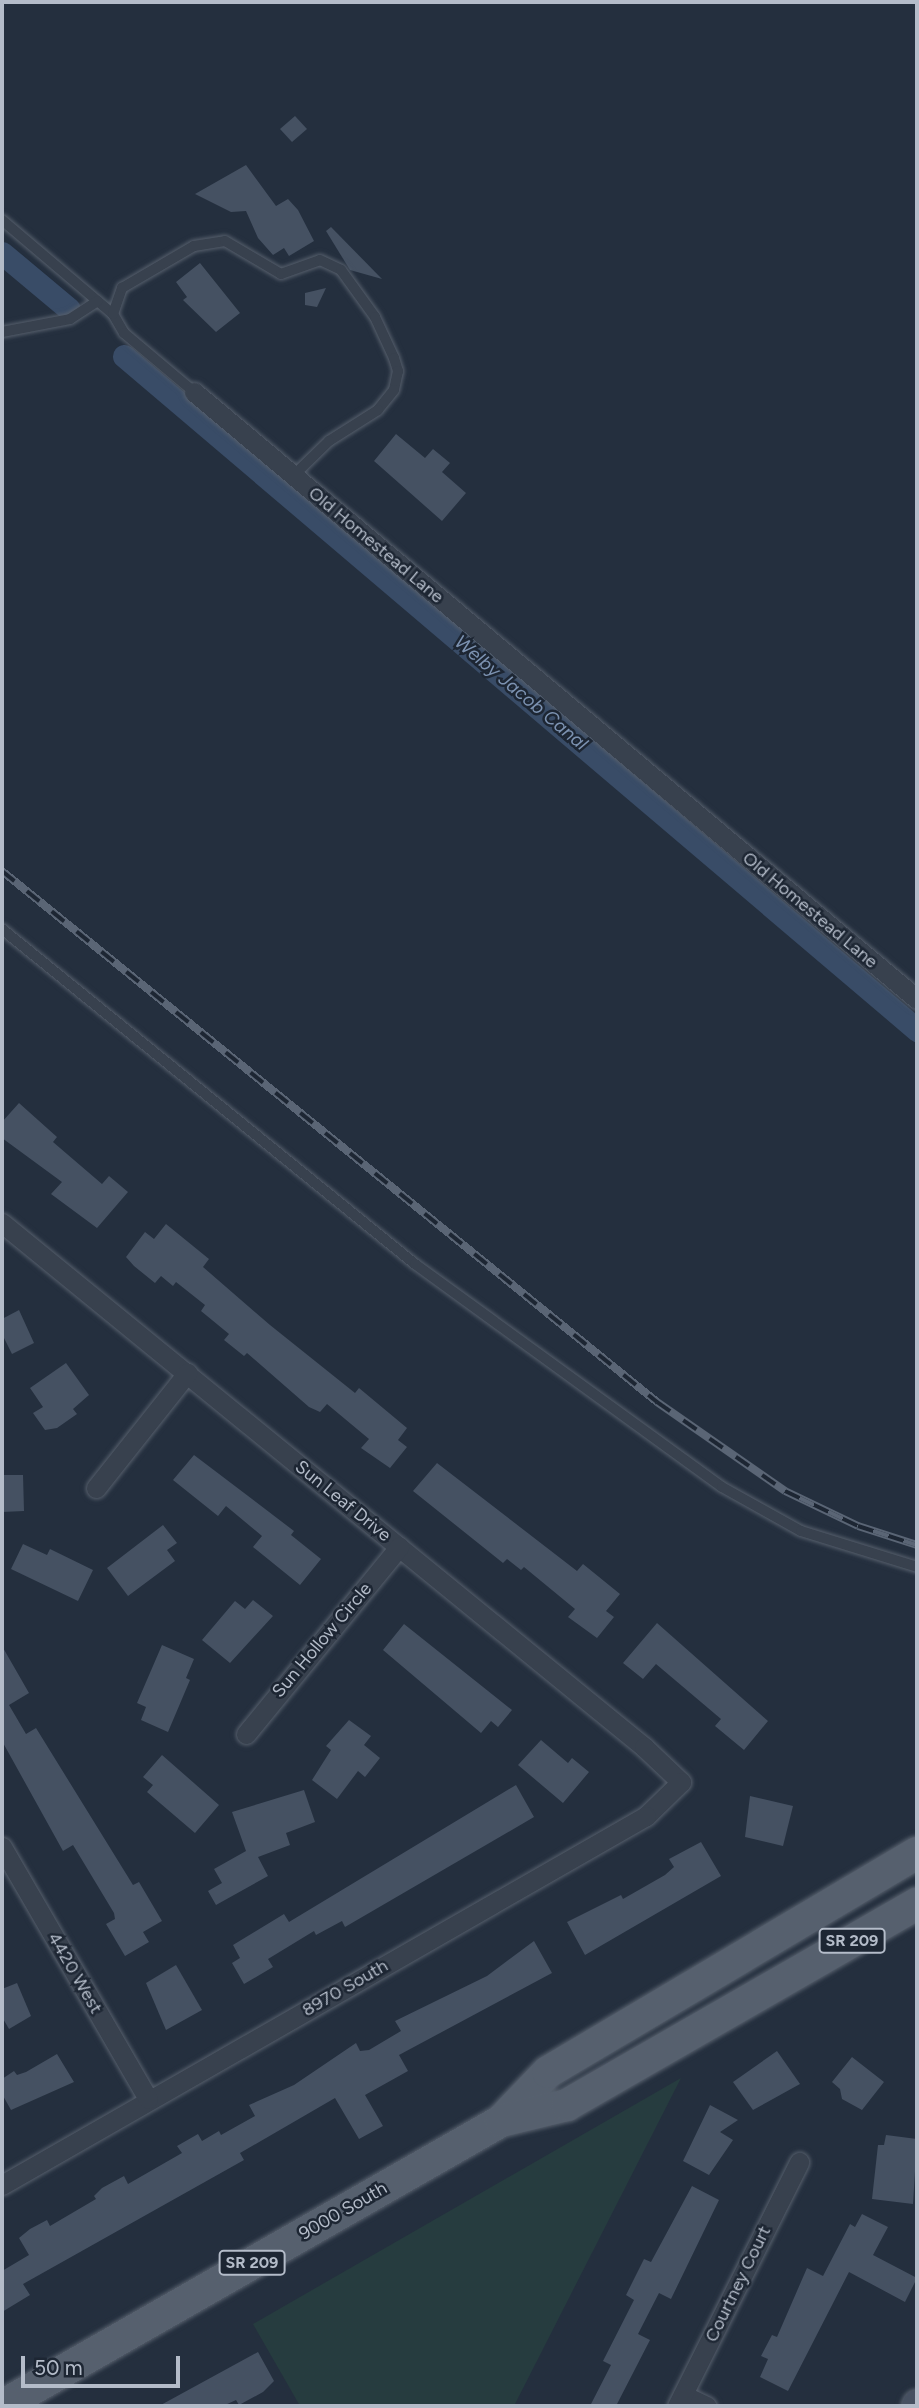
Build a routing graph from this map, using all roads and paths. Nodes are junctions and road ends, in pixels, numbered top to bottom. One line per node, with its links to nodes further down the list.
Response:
1 (2, 220): 2 (lane, Old Homestead Lane)
2 (97, 301): 3 (lane, Old Homestead Lane); 4 (lane)
3 (113, 314): 5 (lane, Old Homestead Lane); 6 (lane)
4 (2, 332)
5 (194, 393): 6 (street, Old Homestead Lane)
6 (293, 476): 8 (street, Old Homestead Lane)
7 (2, 929): 13 (lane)
8 (917, 999)
9 (2, 1223): 10 (street, Sun Leaf Drive)
10 (187, 1373): 11 (street); 12 (street, Sun Leaf Drive)
11 (96, 1488)
12 (399, 1547): 14 (street, Sun Hollow Circle); 15 (street, Sun Leaf Drive)
13 (917, 1567)
14 (246, 1734)
15 (681, 1782): 19 (street, 8970 South)
16 (2, 1847): 19 (street, 4420 West)
17 (917, 1853): 20 (main road, 9000 South / SR 209)
18 (917, 1904): 20 (main road, 9000 South / SR 209)
19 (148, 2099): 22 (street, 8970 South)
20 (501, 2120): 24 (main road, 9000 South / SR 209)
21 (799, 2162): 23 (street, Courtney Court)
22 (2, 2185)
23 (680, 2400): 25 (street)
24 (2, 2406)
25 (707, 2406)

